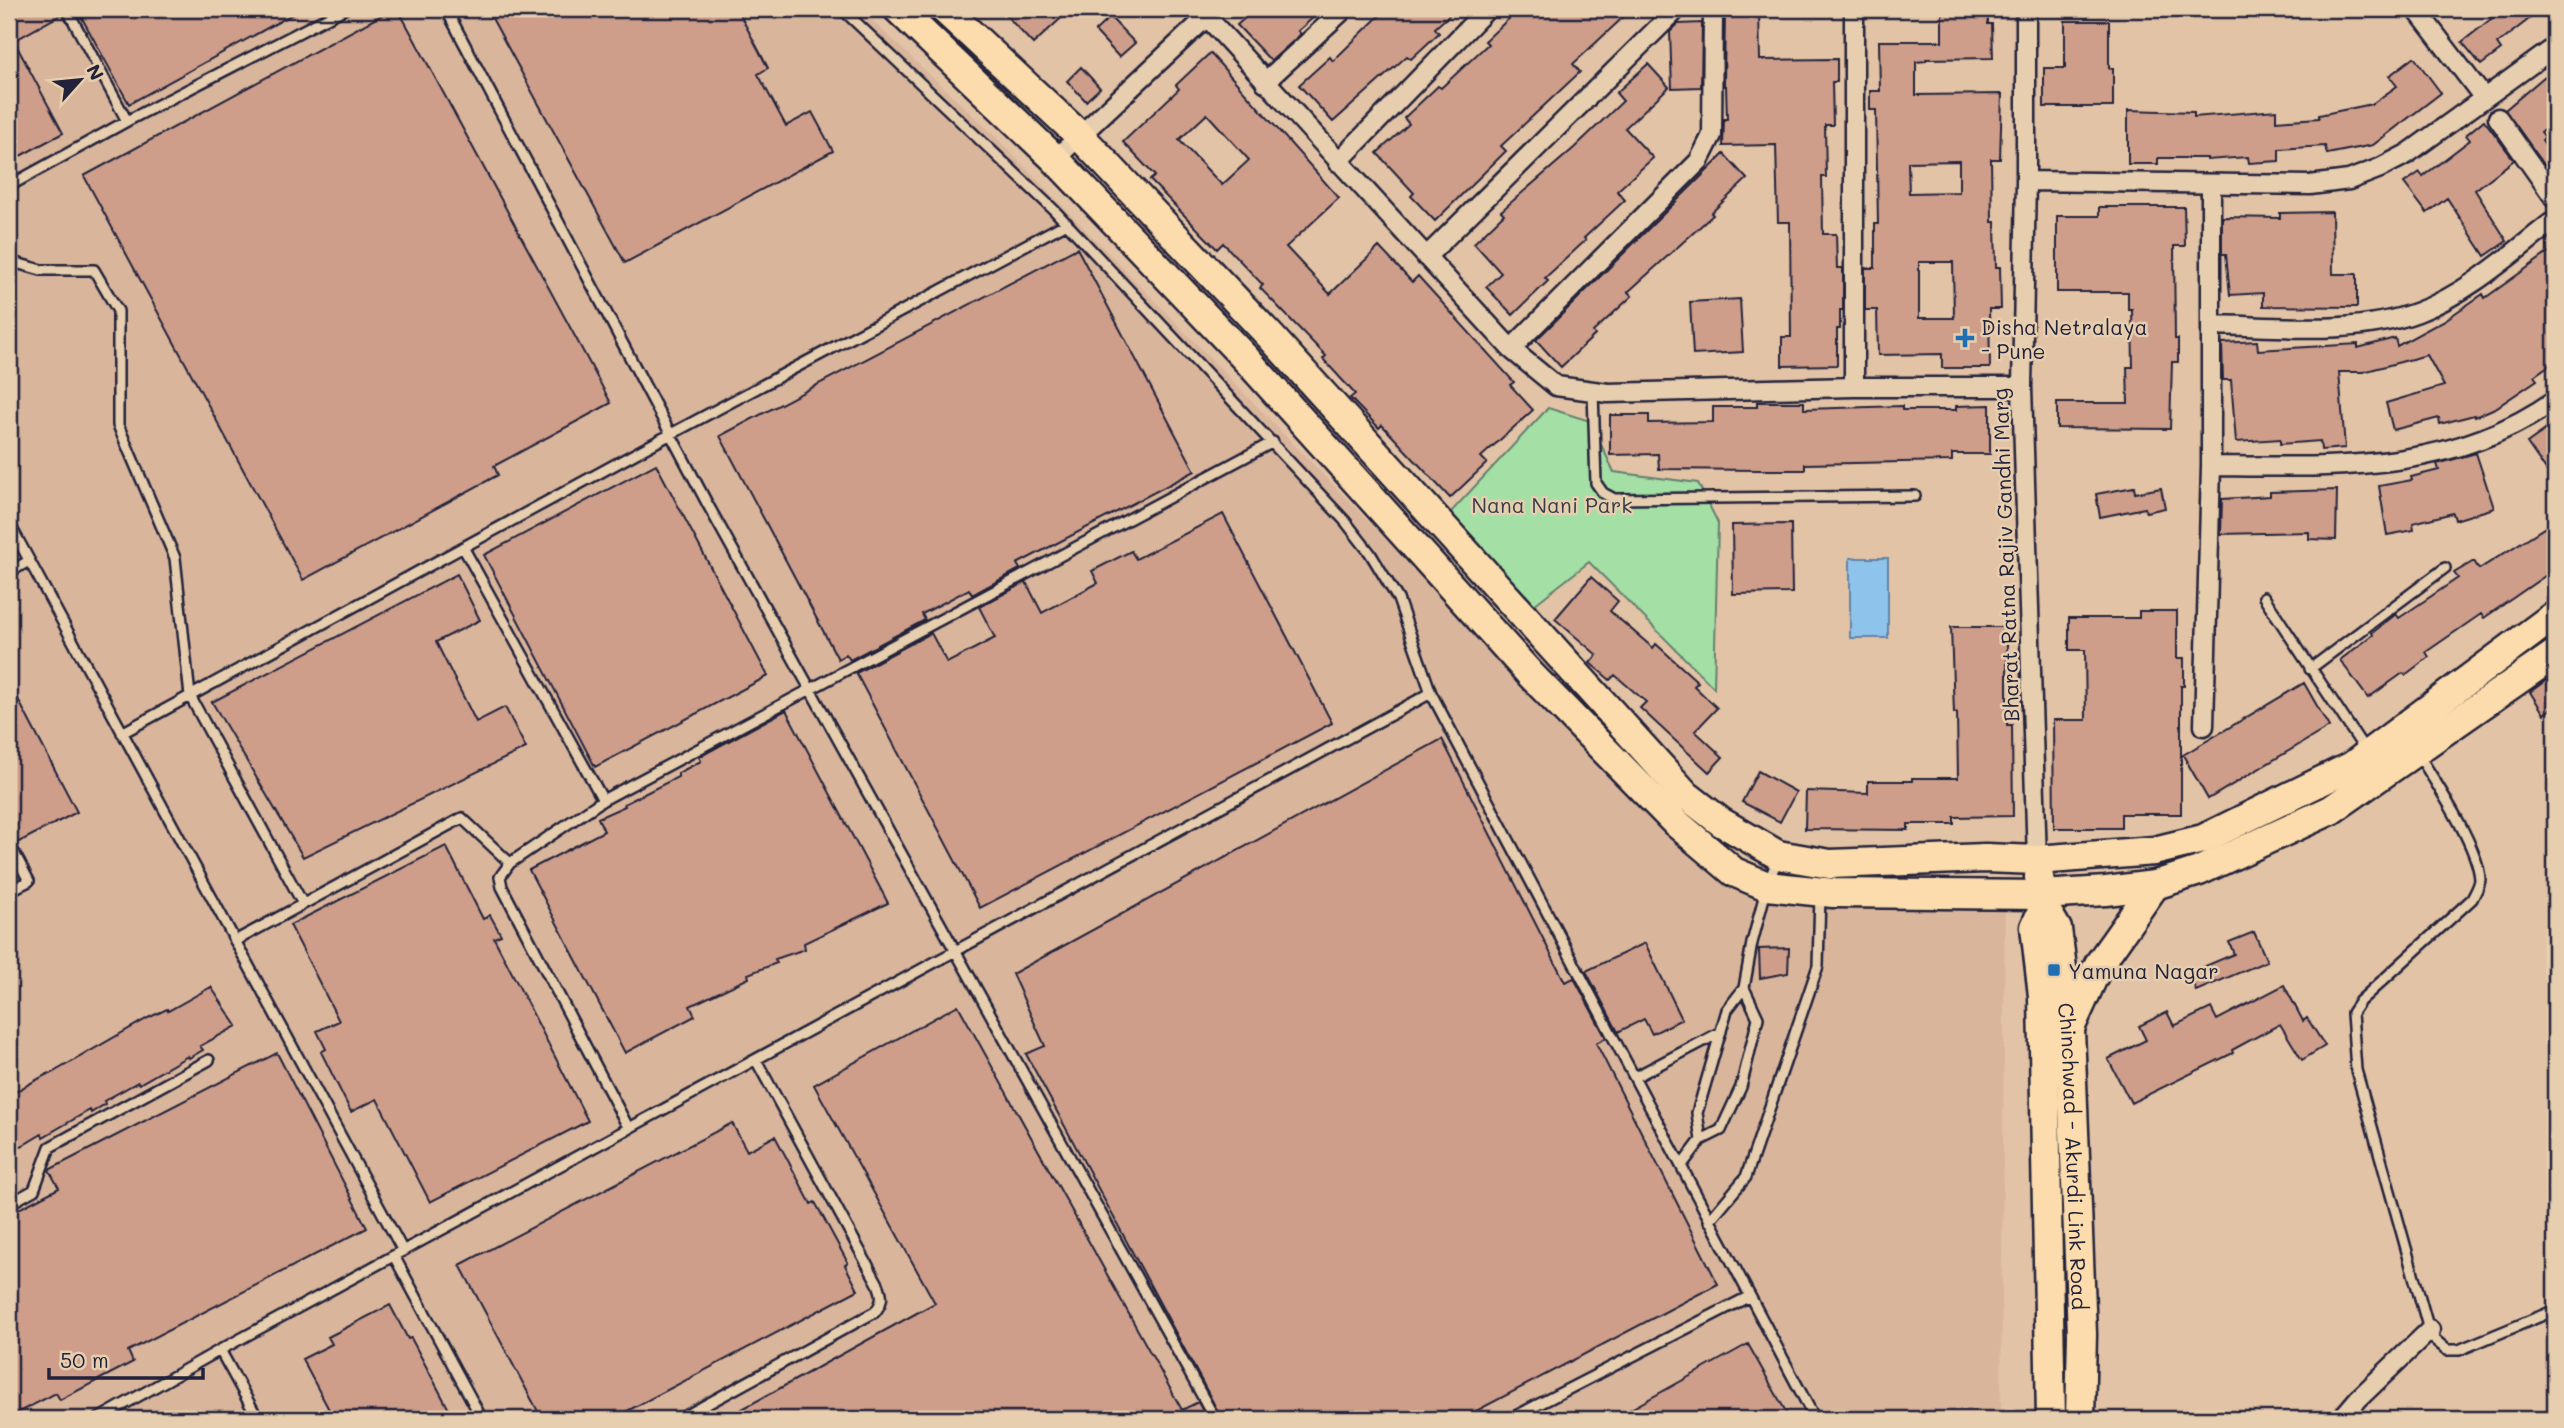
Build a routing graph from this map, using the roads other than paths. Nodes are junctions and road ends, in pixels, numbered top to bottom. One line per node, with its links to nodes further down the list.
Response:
1 (66, 9): 19 (lane)
2 (344, 9): 19 (lane)
3 (446, 9): 37 (lane)
4 (842, 9): 28 (lane)
5 (898, 9): 21 (main road)
6 (944, 9): 20 (main road)
7 (1338, 9): 16 (street)
8 (1487, 9): 22 (street)
9 (1677, 9): 29 (street)
10 (1713, 9): 32 (street)
11 (1854, 9): 33 (street)
12 (2026, 9): 23 (street, Bharat Ratna Rajiv Gandhi Marg)
13 (2416, 9): 17 (street)
14 (1211, 13): 16 (street); 20 (street)
15 (2555, 47): 17 (street)
16 (1265, 82): 22 (street)
17 (2484, 98): 24 (street)
18 (2498, 118): 26 (street)
19 (127, 121): 25 (lane)
20 (1079, 135): 21 (street); 59 (main road)
21 (1055, 159): 64 (main road)
22 (1338, 162): 29 (street)
23 (2026, 181): 24 (street); 34 (street, Bharat Ratna Rajiv Gandhi Marg)
24 (2211, 184): 31 (street)
25 (9, 186)
26 (2555, 199)
27 (2555, 219): 31 (street)
28 (1067, 223): 37 (lane); 38 (lane)
29 (1426, 257): 32 (street)
30 (9, 261): 52 (lane)
31 (2211, 325): 39 (street)
32 (1511, 349): 35 (street)
33 (1854, 387): 34 (street); 35 (street)
34 (2022, 387): 60 (street, Bharat Ratna Rajiv Gandhi Marg)
35 (1593, 392): 40 (lane)
36 (2555, 400): 39 (street)
37 (671, 434): 42 (lane); 50 (lane)
38 (1273, 442): 50 (lane); 51 (lane)
39 (2211, 466): 53 (street)
40 (1915, 496)
41 (9, 523): 43 (lane)
42 (463, 547): 52 (lane); 57 (lane)
43 (29, 561): 45 (lane); 54 (lane)
44 (2445, 568): 49 (lane)
45 (9, 572)
46 (2264, 597): 49 (lane)
47 (2555, 615): 56 (main road)
48 (2555, 654): 55 (main road)
49 (2310, 669): 56 (lane)
50 (810, 688): 57 (lane); 69 (lane)
51 (1431, 693): 69 (lane); 75 (lane)
52 (190, 696): 54 (lane); 67 (lane)
53 (2204, 726)
54 (122, 733): 68 (lane)
55 (2417, 751): 63 (main road); 84 (lane)
56 (2368, 755): 60 (main road)
57 (603, 800): 61 (lane)
58 (9, 843): 65 (lane)
59 (1779, 855): 62 (main road); 64 (lane)
60 (2037, 860): 62 (main road); 66 (main road)
61 (510, 863): 67 (lane); 76 (lane)
62 (1823, 877): 64 (main road); 66 (main road); 80 (lane)
63 (2155, 885): 66 (main road); 71 (main road)
64 (1767, 886): 70 (lane)
65 (9, 891)
66 (2043, 901): 71 (main road, Chinchwad - Akurdi Link Road); 93 (main road, Chinchwad - Akurdi Link Road)
67 (303, 904): 68 (lane)
68 (235, 941): 81 (lane)
69 (958, 951): 74 (lane); 90 (lane)
70 (1744, 988): 72 (lane); 77 (lane)
71 (2070, 1030): 94 (main road, Chinchwad - Akurdi Link Road)
72 (1721, 1032): 75 (lane); 77 (lane)
73 (209, 1060): 79 (lane)
74 (756, 1060): 76 (lane); 89 (lane)
75 (1635, 1077): 78 (lane)
76 (629, 1129): 81 (lane)
77 (1701, 1140): 78 (lane)
78 (1682, 1165): 80 (lane)
79 (9, 1204)
80 (1709, 1221): 82 (lane)
81 (399, 1253): 85 (lane); 88 (lane)
82 (1750, 1296): 91 (lane); 92 (lane)
83 (2553, 1311): 84 (lane)
84 (2430, 1330): 95 (street)
85 (220, 1350): 86 (lane); 87 (lane)
86 (98, 1419)
87 (258, 1419)
88 (482, 1419)
89 (680, 1419)
90 (1215, 1419)
91 (1510, 1419)
92 (1815, 1419)
93 (2051, 1419)
94 (2080, 1419)
95 (2342, 1419)

